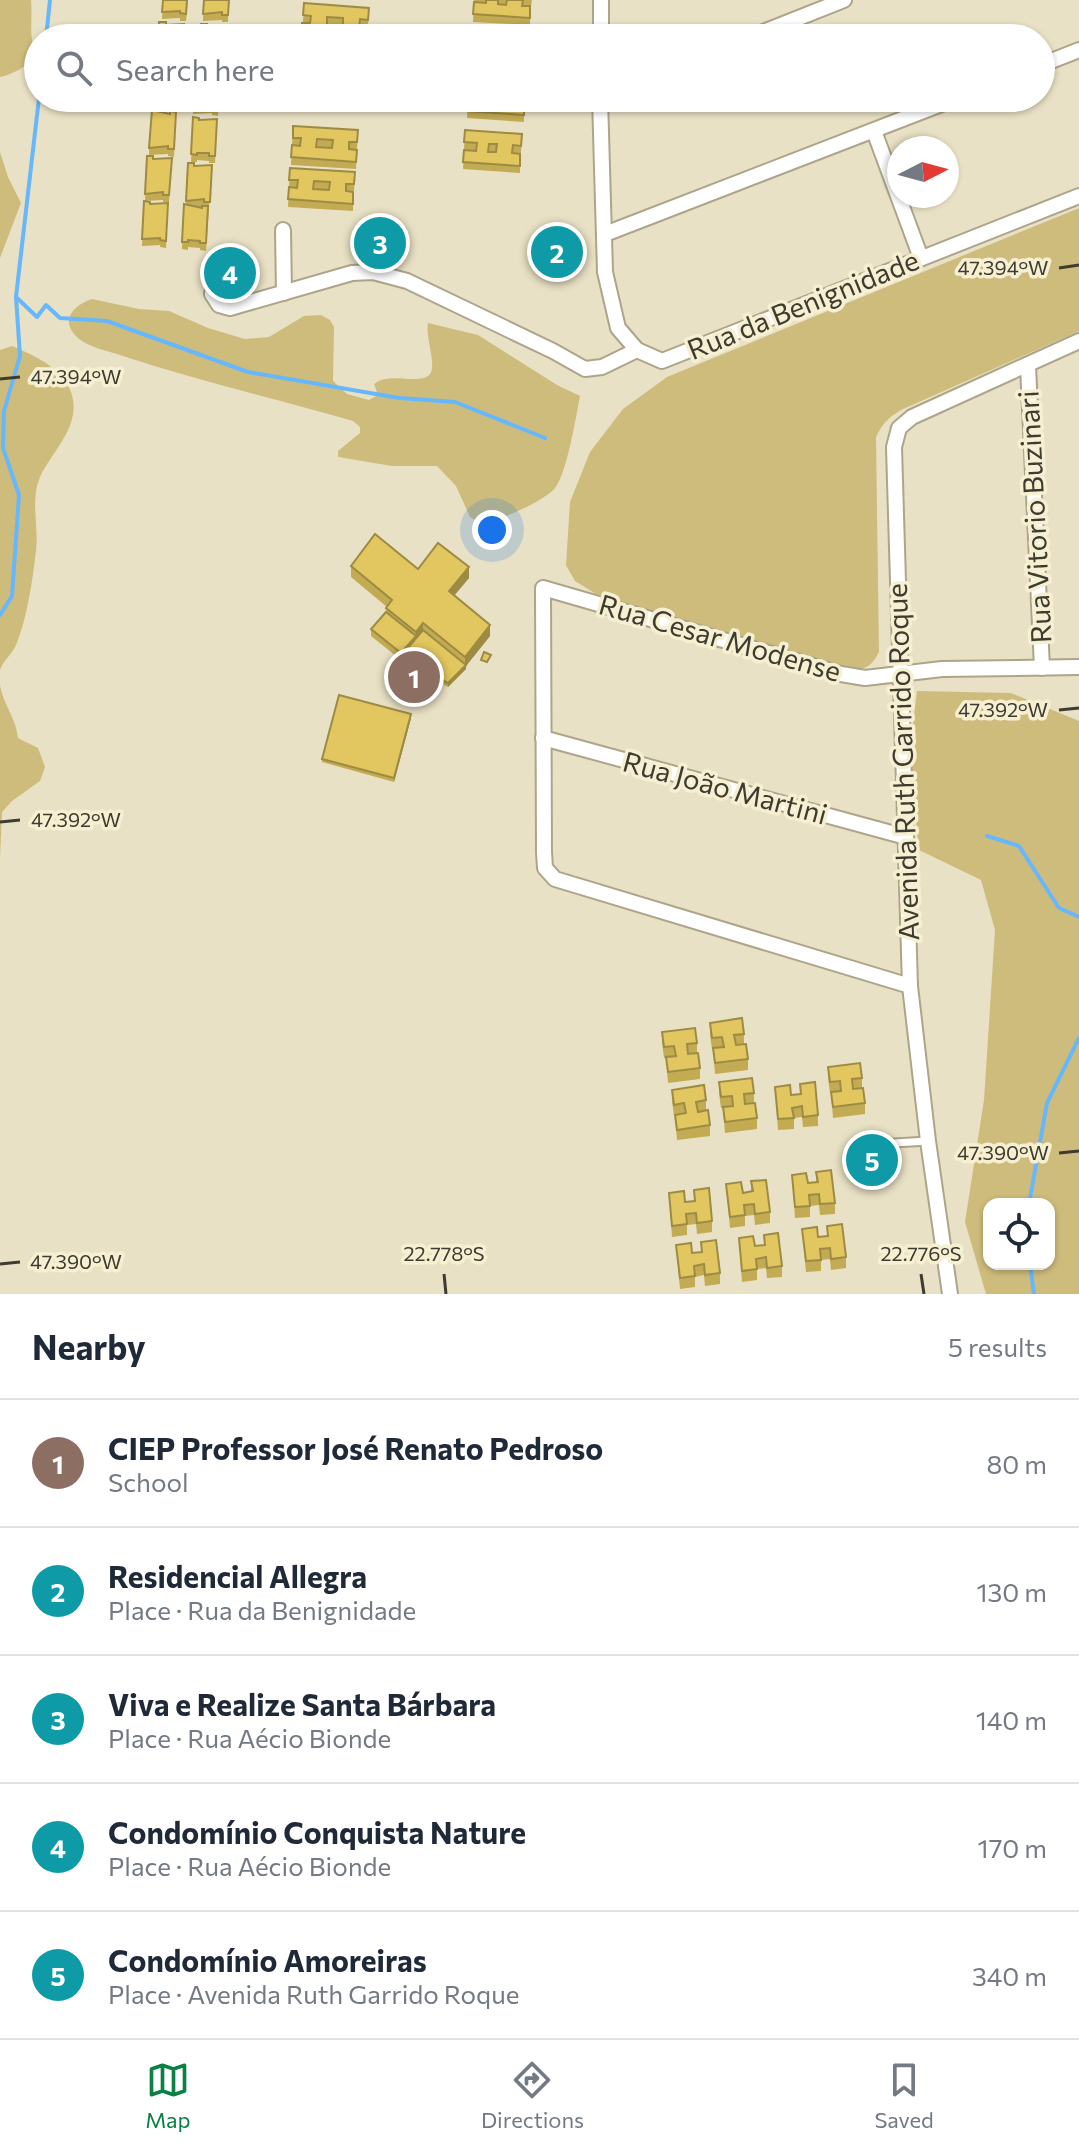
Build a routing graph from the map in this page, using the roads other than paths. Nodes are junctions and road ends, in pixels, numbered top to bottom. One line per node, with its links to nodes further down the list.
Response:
1 (601, 0): 3 (street)
2 (844, 0): 4 (street)
3 (601, 24)
4 (783, 24)
5 (1079, 50): 6 (street)
6 (1055, 59)
7 (601, 112): 12 (street)
8 (922, 112): 9 (street)
9 (874, 131): 12 (street); 13 (street)
10 (1079, 196): 13 (street, Rua da Benignidade)
11 (283, 230): 15 (street)
12 (605, 234): 17 (street)
13 (921, 258): 17 (street, Rua da Benignidade)
14 (216, 273): 15 (street)
15 (284, 293): 17 (street)
16 (1079, 341): 18 (street, Avenida Ruth Garrido Roque)
17 (637, 350)
18 (1028, 366): 20 (street, Rua Vitorio Buzinari); 21 (street, Avenida Ruth Garrido Roque)
19 (1079, 667): 20 (street, Rua Cesar Modense)
20 (1042, 668): 21 (street, Rua Cesar Modense)
21 (899, 674): 22 (street, Rua Cesar Modense); 23 (street, Avenida Ruth Garrido Roque)
22 (543, 738): 23 (street, Rua João Martini); 24 (street)
23 (906, 837): 24 (street, Avenida Ruth Garrido Roque)
24 (910, 986): 25 (street, Avenida Ruth Garrido Roque)
25 (928, 1141): 26 (lane); 27 (street, Avenida Ruth Garrido Roque)
26 (877, 1144)
27 (950, 1294)

